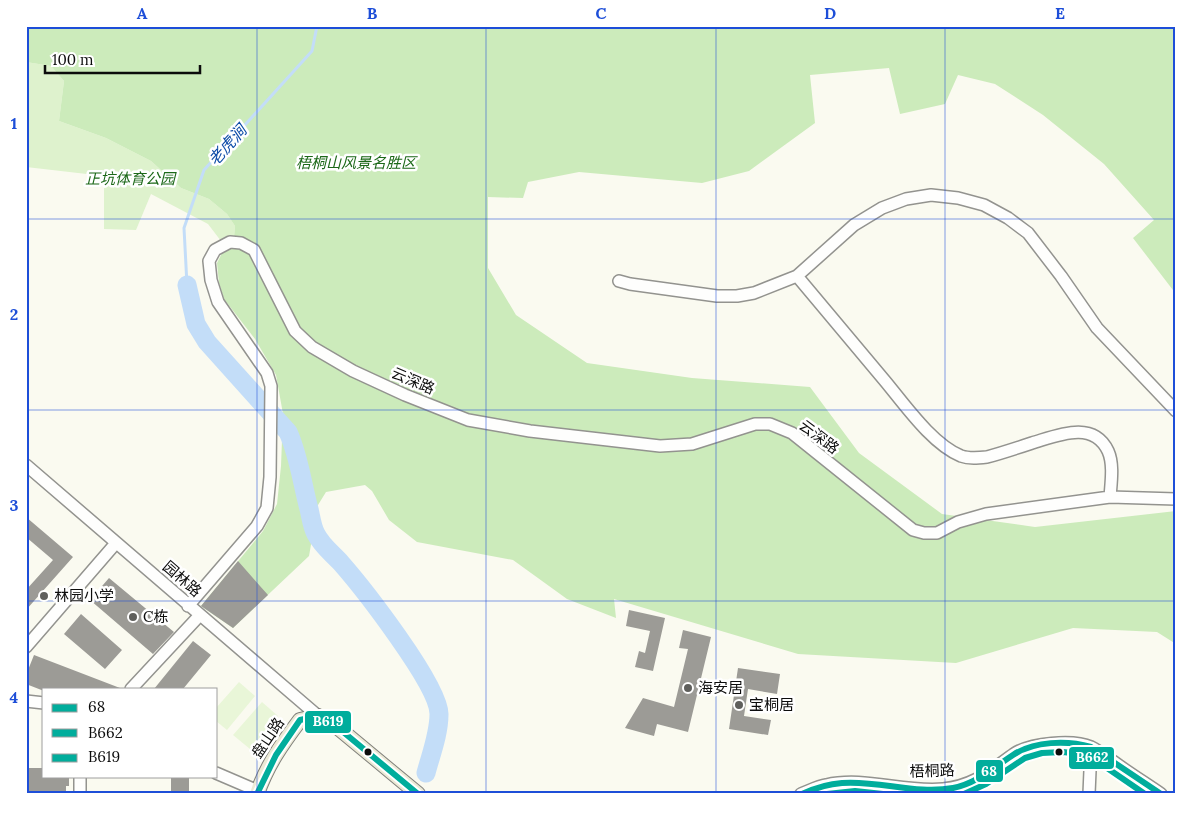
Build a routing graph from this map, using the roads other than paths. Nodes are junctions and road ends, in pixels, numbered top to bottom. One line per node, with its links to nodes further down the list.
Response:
1 (797, 276): 2 (street); 3 (street); 5 (street)
2 (619, 281)
3 (1176, 411)
4 (26, 465): 7 (street, 园林路)
5 (1110, 497): 6 (street, 云深路); 8 (street, 云深路)
6 (1176, 499)
7 (116, 543): 8 (street, 园林路); 10 (street)
8 (188, 606): 9 (street, 园林路)
9 (200, 616): 11 (street); 14 (street, 园林路)
10 (26, 647)
11 (132, 688)
12 (26, 701): 13 (street)
13 (42, 703)
14 (318, 716): 18 (main road, 盘山路); 20 (main road, 园林路); 21 (main road, 园林路)
15 (1091, 747): 22 (street, 梧桐路); 23 (street); 24 (street, 梧桐路)
16 (218, 774): 18 (street)
17 (80, 778): 19 (street)
18 (257, 793)
19 (80, 794)
20 (405, 794)
21 (418, 794)
22 (801, 794)
23 (1089, 794)
24 (1161, 794)

